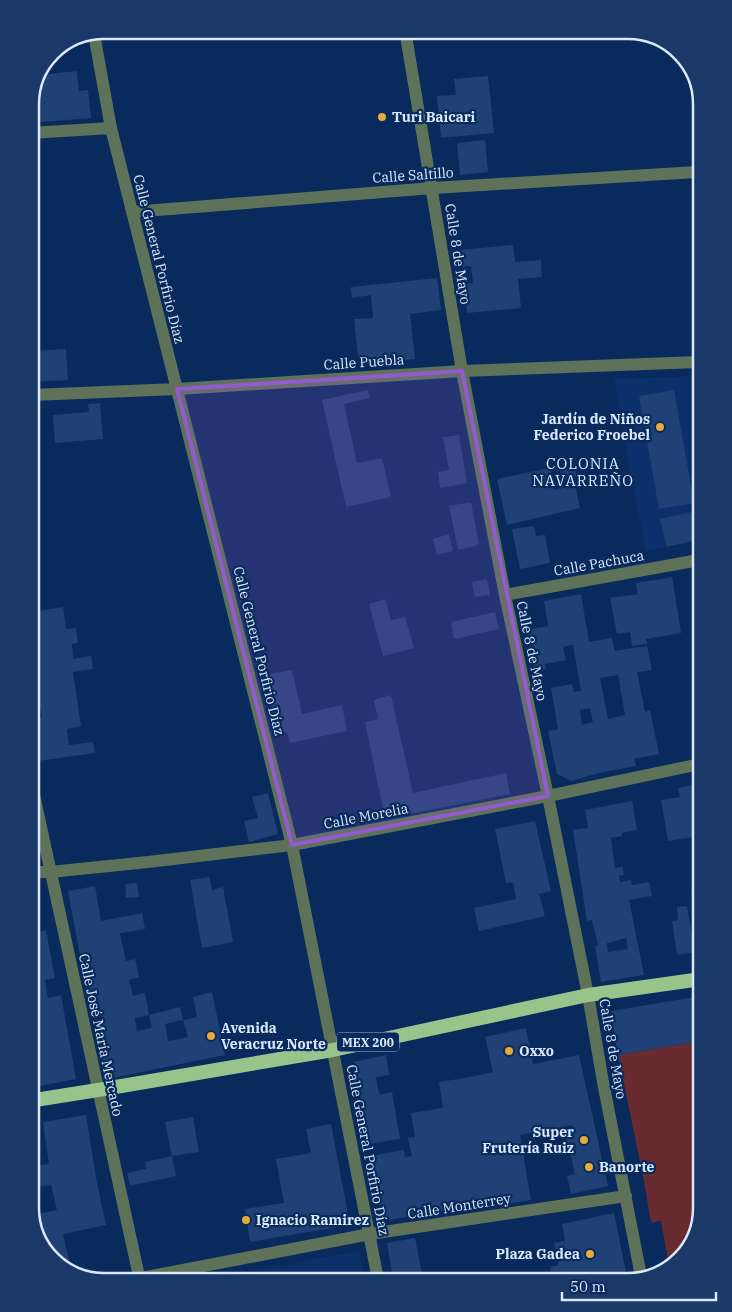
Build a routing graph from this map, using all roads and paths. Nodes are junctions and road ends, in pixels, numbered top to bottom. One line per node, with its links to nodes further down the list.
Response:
1 (407, 39): 6 (street, Calle 8 de Mayo)
2 (95, 40): 3 (street, Calle General Porfirio Díaz)
3 (111, 128): 4 (street); 7 (street, Calle General Porfirio Díaz)
4 (39, 132)
5 (693, 172): 6 (street, Calle Saltillo)
6 (432, 188): 7 (street, Calle Saltillo); 9 (street, Calle 8 de Mayo)
7 (132, 212): 10 (street, Calle General Porfirio Díaz)
8 (693, 362): 9 (street, Calle Puebla)
9 (462, 371): 10 (street, Calle Puebla); 13 (street, Calle 8 de Mayo)
10 (177, 389): 11 (street, Calle Puebla); 17 (street, Calle General Porfirio Díaz)
11 (39, 395)
12 (693, 561): 13 (street, Calle Pachuca)
13 (505, 595): 15 (street, Calle 8 de Mayo)
14 (693, 765): 15 (street, Calle Morelia)
15 (548, 796): 17 (street, Calle Morelia); 21 (street, Calle 8 de Mayo)
16 (39, 819): 19 (street, Calle José María Mercado)
17 (292, 845): 19 (street, Calle Morelia); 22 (street, Calle General Porfirio Díaz)
18 (39, 872): 19 (street, Calle Morelia)
19 (50, 872): 23 (street, Calle José María Mercado)
20 (693, 980): 21 (highway, MEX 200)
21 (588, 995): 22 (highway, MEX 200); 25 (street, Calle 8 de Mayo)
22 (333, 1050): 23 (highway, MEX 200); 26 (street, Calle General Porfirio Díaz)
23 (98, 1090): 24 (highway, MEX 200); 28 (street, Calle José María Mercado)
24 (39, 1099)
25 (626, 1196): 26 (street, Calle Monterrey); 27 (street, Calle 8 de Mayo)
26 (370, 1234): 29 (street, Calle Monterrey); 30 (street, Calle General Porfirio Díaz)
27 (640, 1272)
28 (138, 1273)
29 (175, 1273)
30 (377, 1273)

